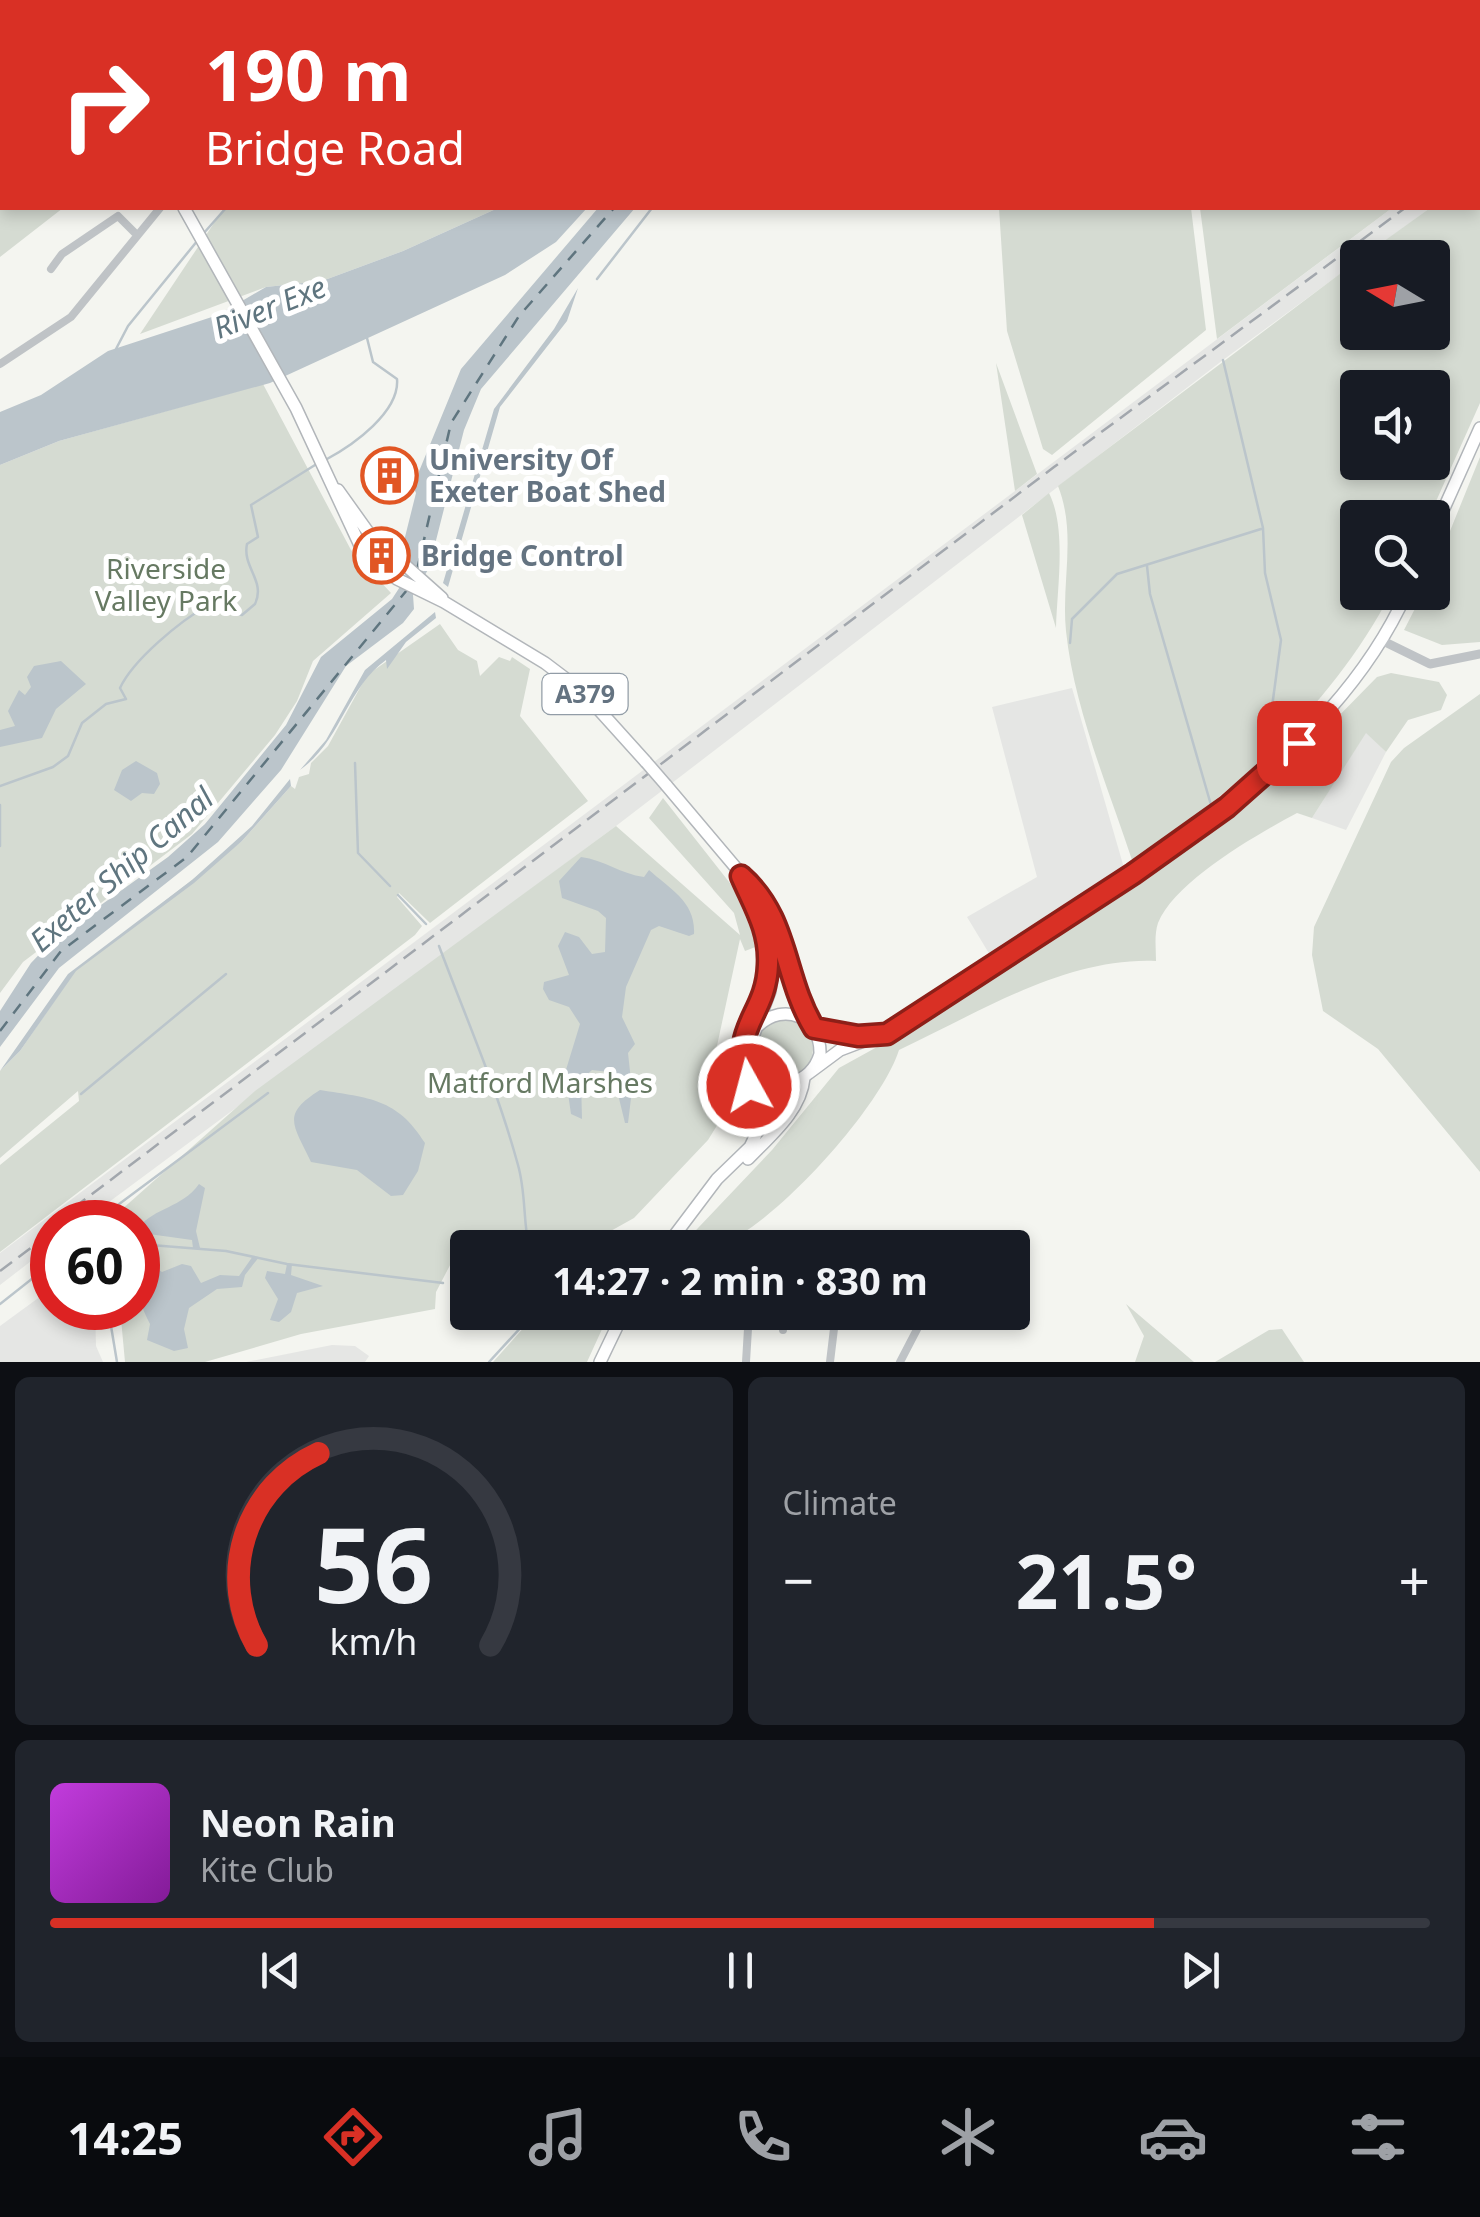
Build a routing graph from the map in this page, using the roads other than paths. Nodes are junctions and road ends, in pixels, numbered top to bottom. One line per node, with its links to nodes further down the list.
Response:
1 (158, 210): 4 (street)
2 (117, 212): 4 (street); 6 (street)
3 (189, 215): 10 (main road, A379)
4 (137, 235): 8 (street)
5 (54, 243): 6 (street)
6 (62, 254): 7 (street)
7 (52, 268)
8 (0, 364)
9 (1480, 428): 11 (main road)
10 (334, 486): 12 (main road, A379); 12 (main road, A379)
11 (1448, 500)
12 (419, 584): 16 (main road, A379, bridge)
13 (1397, 610): 14 (main road, A379)
14 (1381, 640): 15 (street); 20 (main road, A379)
15 (1480, 654)
16 (741, 876): 17 (main road, A379); 18 (main road, A379)
17 (767, 935): 19 (main road, A379); 23 (main road, A379)
18 (812, 1026): 19 (main road); 20 (main road); 22 (main road, A379)
19 (754, 1032): 21 (main road, A379)
20 (887, 1034): 22 (main road, A379)
21 (754, 1063): 22 (main road); 23 (main road, A379)
22 (807, 1076): 24 (main road, A379)
23 (735, 1161): 24 (main road, A379)
24 (705, 1198): 25 (main road, A379)
25 (679, 1230)
26 (615, 1330): 30 (main road)
27 (748, 1330): 31 (street)
28 (834, 1330): 32 (street)
29 (917, 1330): 33 (street)
30 (600, 1362)
31 (746, 1362)
32 (830, 1362)
33 (900, 1362)

